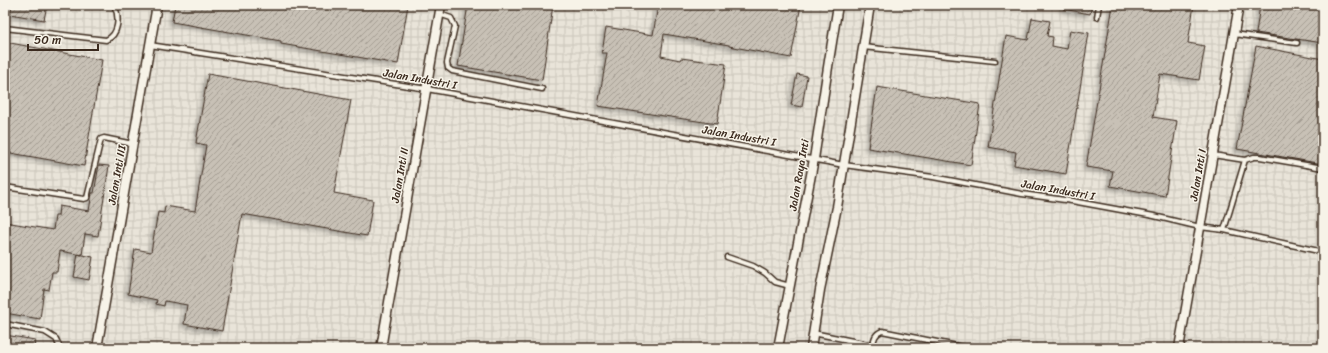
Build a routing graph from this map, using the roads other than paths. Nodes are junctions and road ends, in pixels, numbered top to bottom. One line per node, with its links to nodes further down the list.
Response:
1 (114, 5): 10 (lane)
2 (157, 5): 13 (street, Jalan Inti III)
3 (441, 5): 8 (street, Jalan Inti II)
4 (838, 5): 20 (street, Jalan Raya Inti)
5 (870, 5): 14 (street)
6 (1100, 5): 9 (lane)
7 (1239, 5): 11 (street, Jalan Inti I)
8 (439, 14): 16 (street, Jalan Inti II); 17 (lane)
9 (1098, 17)
10 (5, 28)
11 (1234, 34): 12 (lane); 19 (street, Jalan Inti I)
12 (1297, 43)
13 (150, 45): 16 (lane, Jalan Industri I); 18 (street, Jalan Inti III)
14 (863, 47): 15 (lane); 22 (street)
15 (995, 61)
16 (427, 89): 20 (lane, Jalan Industri I); 35 (street, Jalan Inti II)
17 (542, 89)
18 (133, 144): 24 (lane); 34 (street, Jalan Inti III)
19 (1213, 155): 21 (lane); 25 (street, Jalan Inti I)
20 (814, 159): 22 (lane, Jalan Industri I); 29 (street, Jalan Raya Inti)
21 (1245, 160): 23 (lane); 26 (lane)
22 (844, 165): 25 (lane, Jalan Industri I); 31 (street)
23 (1323, 168)
24 (5, 187)
25 (1200, 227): 26 (lane, Jalan Industri I); 39 (street, Jalan Inti I)
26 (1224, 230): 27 (lane, Jalan Industri I)
27 (1323, 252)
28 (727, 257): 29 (lane)
29 (790, 286): 36 (street, Jalan Raya Inti)
30 (5, 324): 33 (lane)
31 (813, 333): 32 (lane); 37 (street)
32 (873, 347): 38 (lane)
33 (60, 348)
34 (98, 348)
35 (381, 348)
36 (778, 348)
37 (810, 348)
38 (967, 348)
39 (1178, 348)

